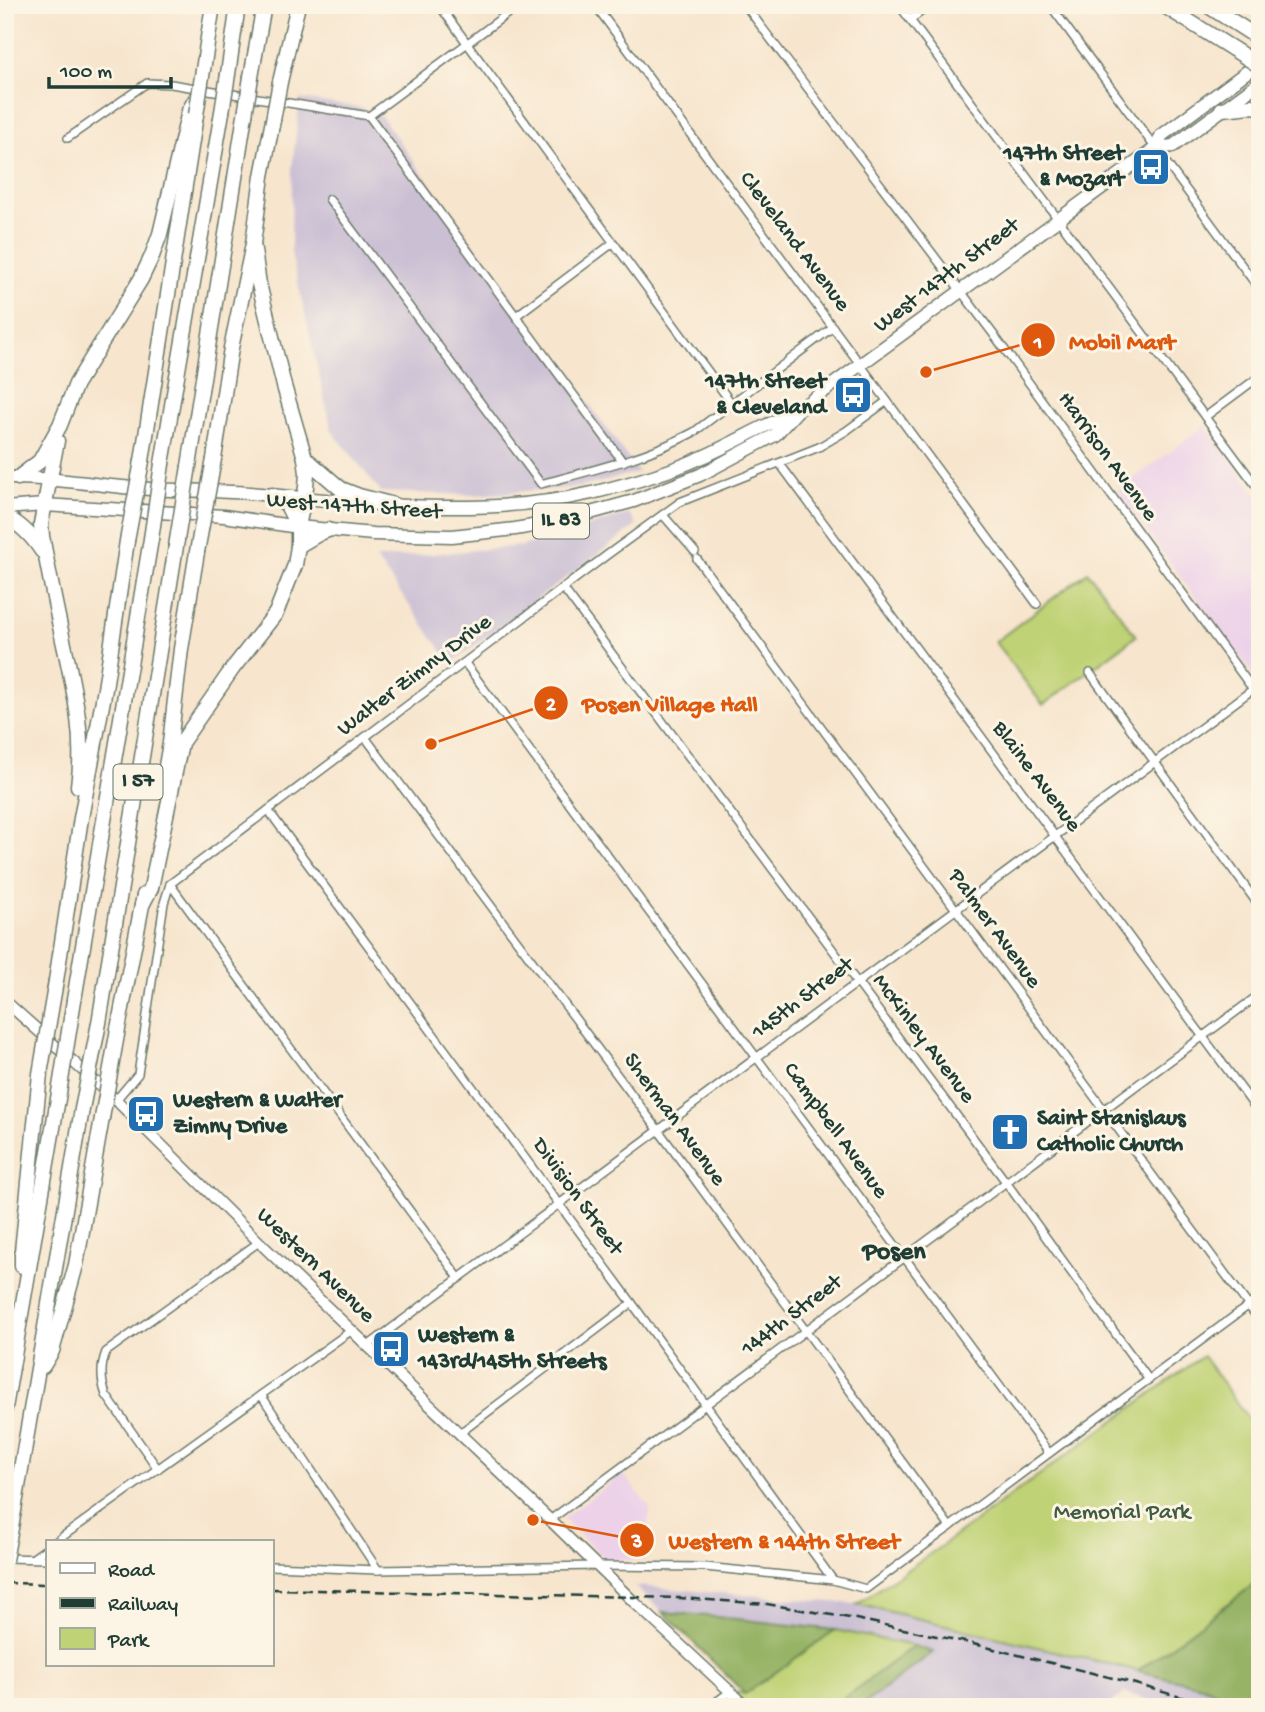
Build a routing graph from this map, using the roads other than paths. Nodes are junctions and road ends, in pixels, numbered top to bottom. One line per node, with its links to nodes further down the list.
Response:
1 (213, 5): 21 (highway, bridge)
2 (238, 5): 87 (highway, I 57, bridge)
3 (264, 5): 94 (highway, I 57, bridge)
4 (298, 5): 28 (highway, bridge)
5 (439, 5): 16 (street)
6 (519, 5): 16 (street)
7 (594, 5): 32 (street, Cleveland Avenue)
8 (745, 5): 30 (street, Harrison Avenue)
9 (899, 5): 14 (street)
10 (930, 5): 14 (street)
11 (1050, 5): 24 (street)
12 (1163, 5): 17 (highway, bridge)
13 (1207, 5): 15 (highway)
14 (910, 20): 26 (street)
15 (1256, 36)
16 (467, 44): 22 (street); 27 (street)
17 (1260, 63): 24 (main road, West 147th Street / IL 83)
18 (1260, 82): 20 (main road, West 147th Street / IL 83)
19 (1260, 107): 20 (highway)
20 (1222, 109): 24 (main road, West 147th Street / IL 83)
21 (193, 113): 39 (highway); 66 (highway, bridge)
22 (369, 116): 23 (street); 31 (street)
23 (68, 138)
24 (1156, 148): 26 (main road, West 147th Street / IL 83); 29 (street)
25 (330, 199): 41 (street)
26 (1058, 220): 30 (main road, West 147th Street / IL 83); 38 (street)
27 (613, 243): 31 (street); 36 (street)
28 (253, 244): 40 (highway); 69 (highway, bridge)
29 (1260, 290)
30 (960, 291): 33 (main road, West 147th Street / IL 83); 61 (street, Harrison Avenue)
31 (516, 316): 41 (street)
32 (833, 327): 33 (street, Cleveland Avenue); 36 (street)
33 (862, 366): 35 (street, Cleveland Avenue); 37 (main road, West 147th Street / IL 83)
34 (1260, 376): 38 (street)
35 (887, 401): 42 (street, Walter Zimny Drive); 58 (street, Cleveland Avenue)
36 (732, 404): 41 (street)
37 (797, 411): 49 (main road, West 147th Street / IL 83); 54 (main road, West 147th Street / IL 83)
38 (1205, 418): 45 (street)
39 (60, 425): 43 (highway); 44 (highway)
40 (305, 458): 47 (highway); 49 (highway)
41 (623, 462)
42 (780, 464): 51 (street, Walter Zimny Drive); 67 (street, Blaine Avenue)
43 (12, 478): 44 (main road, West 147th Street / IL 83)
44 (49, 478): 46 (main road, West 147th Street / IL 83); 48 (highway)
45 (1260, 491)
46 (272, 495): 47 (main road, West 147th Street / IL 83); 53 (highway)
47 (303, 498): 49 (main road, West 147th Street / IL 83); 53 (highway)
48 (44, 505): 50 (main road, West 147th Street / IL 83); 53 (main road, West 147th Street / IL 83); 56 (highway)
49 (394, 505)
50 (5, 508)
51 (663, 515): 57 (street, Walter Zimny Drive); 71 (street, Palmer Avenue)
52 (5, 516): 56 (highway)
53 (298, 527): 54 (main road, West 147th Street / IL 83); 55 (highway)
54 (328, 530): 55 (highway)
55 (298, 546): 69 (highway)
56 (46, 557): 66 (highway)
57 (563, 588): 59 (street, Walter Zimny Drive); 72 (street, McKinley Avenue)
58 (1037, 604)
59 (465, 663): 63 (street, Walter Zimny Drive); 76 (street, Campbell Avenue)
60 (1090, 673): 64 (street)
61 (1256, 686): 62 (street, Harrison Avenue); 64 (street, 145th Street)
62 (1260, 699)
63 (365, 737): 65 (street, Walter Zimny Drive); 80 (street, Sherman Avenue)
64 (1154, 762): 67 (street, 145th Street); 70 (street)
65 (268, 810): 68 (street, Walter Zimny Drive); 82 (street, Division Street)
66 (80, 818): 87 (highway, bridge)
67 (1055, 836): 71 (street, 145th Street); 75 (street, Blaine Avenue)
68 (170, 884): 77 (street); 85 (street)
69 (142, 905): 94 (highway, bridge)
70 (1260, 907)
71 (956, 909): 72 (street, 145th Street); 78 (street, Palmer Avenue)
72 (857, 983): 76 (street, 145th Street); 81 (street, McKinley Avenue)
73 (1260, 994): 75 (street, 144th Street)
74 (5, 1001): 77 (main road, Western Avenue)
75 (1204, 1036): 78 (street, 144th Street); 79 (street, Blaine Avenue)
76 (757, 1057): 80 (street, 145th Street); 84 (street, Campbell Avenue)
77 (116, 1100): 83 (main road, Western Avenue)
78 (1104, 1110): 81 (street, 144th Street); 89 (street, Palmer Avenue)
79 (1260, 1114)
80 (659, 1131): 82 (street, 145th Street); 92 (street, Sherman Avenue)
81 (1006, 1182): 84 (street, 144th Street); 95 (street, McKinley Avenue)
82 (559, 1204): 85 (street, 145th Street); 88 (street, Division Street)
83 (259, 1242): 91 (main road, Western Avenue); 101 (street)
84 (904, 1258): 92 (street, 144th Street); 100 (street, Campbell Avenue)
85 (459, 1278): 93 (street, 145th Street)
86 (1260, 1297): 89 (street)
87 (23, 1302): 98 (highway, I 57)
88 (632, 1303): 97 (street, Division Street); 99 (street)
89 (1248, 1306): 90 (street, Palmer Avenue); 95 (street)
90 (1260, 1321)
91 (352, 1330): 93 (main road, Western Avenue); 96 (street)
92 (805, 1331): 97 (street, 144th Street); 103 (street, Sherman Avenue)
93 (369, 1345): 99 (main road, Western Avenue)
94 (38, 1377): 106 (highway, I 57, bridge)
95 (1149, 1380): 100 (street)
96 (261, 1395): 101 (street); 111 (street)
97 (706, 1405): 102 (street, 144th Street); 112 (street, Division Street)
98 (5, 1408)
99 (460, 1433): 102 (main road, Western Avenue)
100 (1048, 1453): 103 (street)
101 (158, 1469): 104 (street)
102 (550, 1520): 110 (main road, Western Avenue)
103 (950, 1527): 112 (street)
104 (58, 1540)
105 (46, 1549): 107 (street)
106 (5, 1559): 107 (street)
107 (32, 1559): 108 (street)
108 (46, 1559)
109 (273, 1566): 111 (street)
110 (598, 1566): 111 (street); 112 (street); 113 (main road, Western Avenue)
111 (378, 1570)
112 (833, 1580)
113 (731, 1691): 114 (street); 115 (main road, Western Avenue)
114 (709, 1707)
115 (747, 1707)

